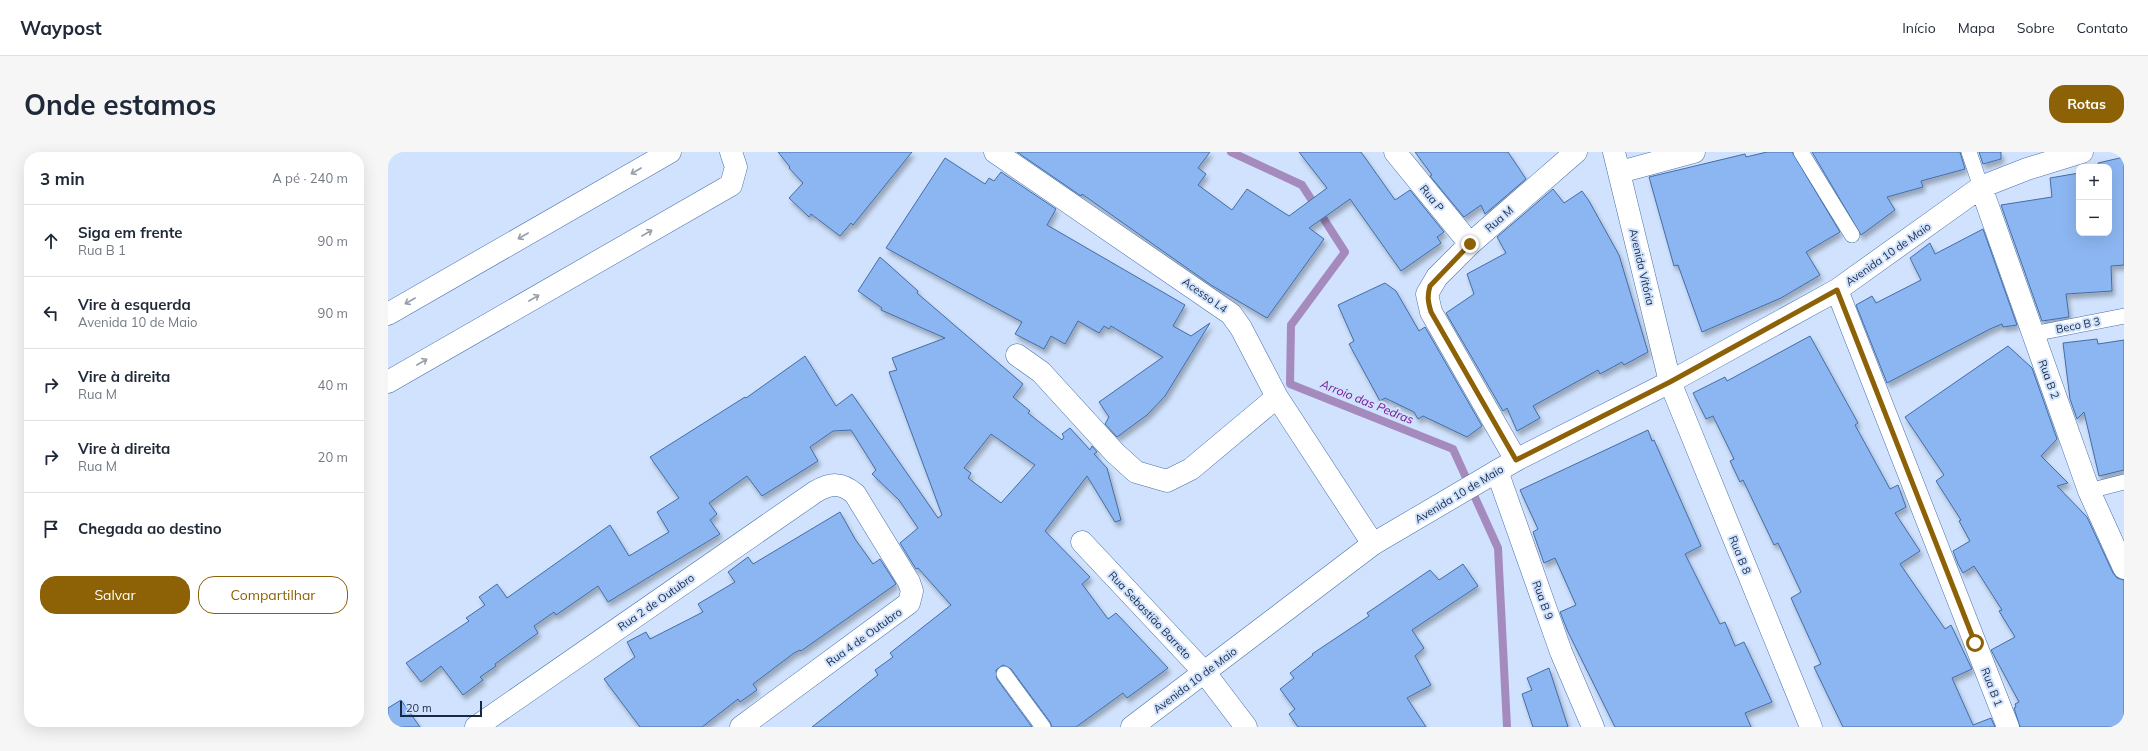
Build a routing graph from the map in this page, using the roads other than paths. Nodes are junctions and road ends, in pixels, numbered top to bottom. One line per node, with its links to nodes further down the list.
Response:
1 (670, 152): 15 (street, one-way to 15)
2 (731, 152): 19 (street, one-way to 2)
3 (995, 152): 21 (street, Acesso L4)
4 (1395, 152): 13 (street, Rua P)
5 (1576, 152): 13 (street, Rua M)
6 (1694, 152): 10 (street)
7 (1801, 152): 12 (lane)
8 (1969, 152): 11 (lane)
9 (2082, 152): 11 (street, Avenida 10 de Maio)
10 (1617, 162): 20 (street, Avenida Vitória)
11 (1981, 187): 14 (street, Avenida 10 de Maio); 17 (street, Rua B 2)
12 (1852, 235)
13 (1470, 244): 22 (street, Rua M)
14 (1837, 290): 20 (street, Avenida 10 de Maio); 39 (street, Rua B 1)
15 (388, 314)
16 (2124, 316): 17 (lane, Beco B 3)
17 (2033, 334): 26 (street, Rua B 2)
18 (1017, 355): 21 (street)
19 (388, 382)
20 (1670, 382): 22 (street, Avenida 10 de Maio); 38 (street, Rua B 8)
21 (1277, 397): 28 (street, Acesso L4)
22 (1516, 460): 23 (street, Avenida 10 de Maio)
23 (1490, 476): 28 (street, Avenida 10 de Maio); 37 (street, Rua B 9)
24 (2124, 482): 26 (lane)
25 (839, 484): 32 (street, Rua 2 de Outubro); 33 (street, Rua 4 de Outubro)
26 (2089, 491): 29 (street, Rua B 2)
27 (1082, 542): 30 (street, Rua Sebastião Barreto)
28 (1373, 544): 30 (street, Avenida 10 de Maio)
29 (2124, 568)
30 (1205, 673): 35 (street, Avenida 10 de Maio); 36 (street, Rua Sebastião Barreto)
31 (1004, 674): 34 (lane)
32 (476, 727)
33 (740, 727)
34 (1043, 727)
35 (1132, 727)
36 (1246, 727)
37 (1593, 727)
38 (1811, 727)
39 (2008, 727)

